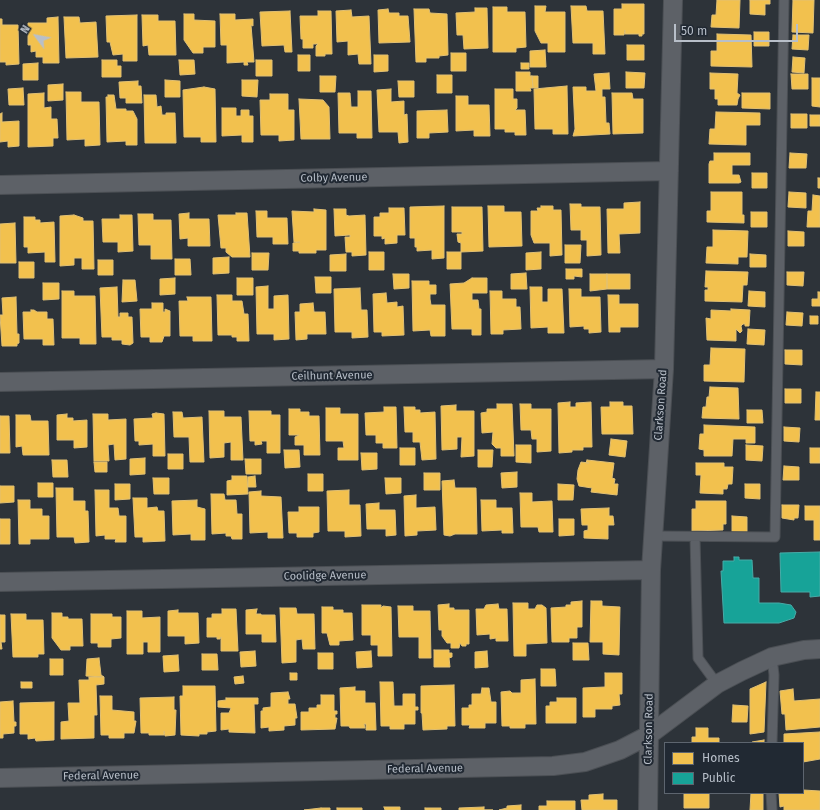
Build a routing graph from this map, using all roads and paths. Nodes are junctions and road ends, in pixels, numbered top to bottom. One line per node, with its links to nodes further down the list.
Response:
1 (673, 0): 3 (street, Clarkson Road)
2 (784, 0): 8 (lane)
3 (669, 171): 4 (street, Colby Avenue); 5 (street, Clarkson Road)
4 (0, 185)
5 (664, 369): 6 (street, Ceilhunt Avenue); 7 (street, Clarkson Road)
6 (0, 382)
7 (652, 536): 8 (lane); 9 (street, Clarkson Road)
8 (695, 537): 13 (lane)
9 (651, 570): 10 (street, Coolidge Avenue); 14 (street, Clarkson Road)
10 (0, 582)
11 (820, 649): 12 (street, Federal Avenue)
12 (772, 657): 13 (street, Federal Avenue); 15 (lane)
13 (717, 684): 14 (street, Federal Avenue)
14 (649, 735): 16 (street, Federal Avenue); 18 (street, Clarkson Road)
15 (772, 742)
16 (0, 778)
17 (771, 794): 19 (lane)
18 (648, 810)
19 (772, 810)

